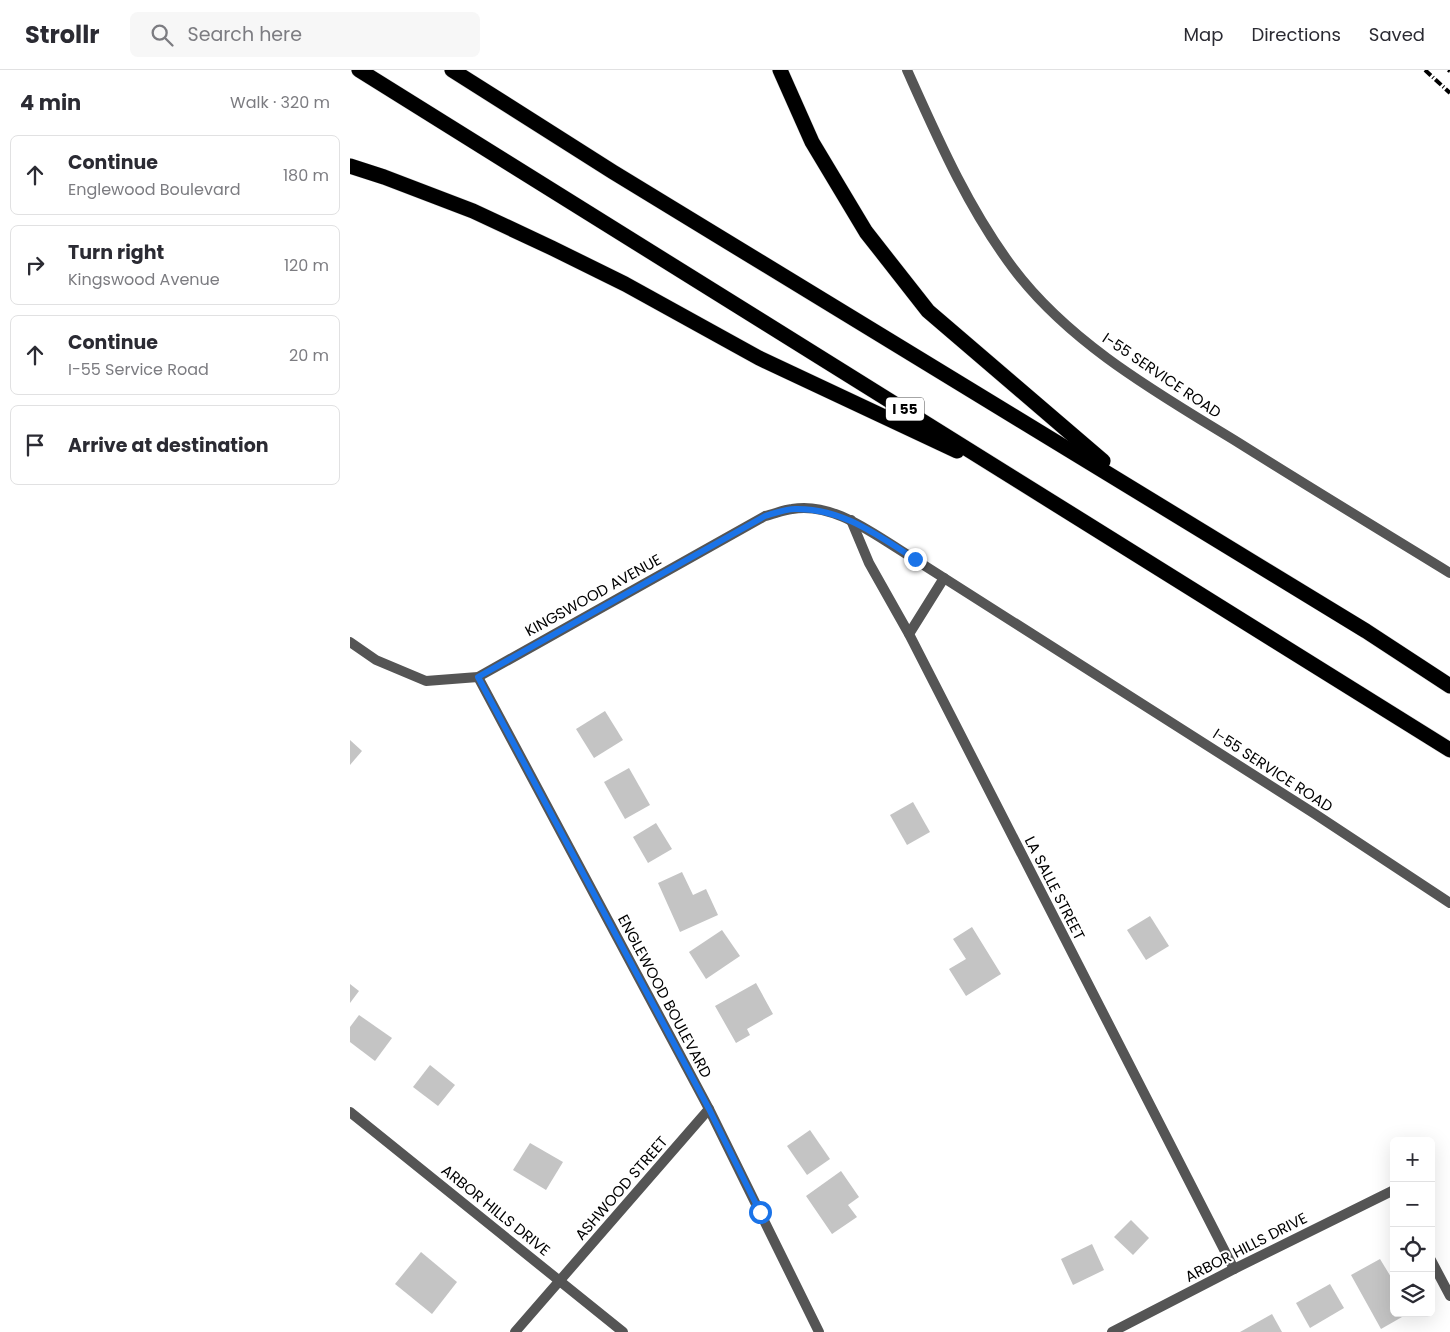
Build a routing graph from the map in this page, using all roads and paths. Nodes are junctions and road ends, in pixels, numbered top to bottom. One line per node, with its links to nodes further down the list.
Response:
1 (359, 70): 6 (highway, I 55)
2 (452, 70): 7 (highway)
3 (780, 70): 7 (highway)
4 (908, 70): 9 (street, I-55 SERVICE ROAD)
5 (350, 166): 6 (highway)
6 (1019, 480): 15 (highway, I 55)
7 (1138, 491): 14 (highway)
8 (852, 520): 10 (street, I-55 SERVICE ROAD); 11 (street, LA SALLE STREET); 13 (street, KINGSWOOD AVENUE)
9 (1450, 574)
10 (944, 578): 11 (street); 16 (street, I-55 SERVICE ROAD)
11 (909, 634): 21 (street, LA SALLE STREET)
12 (350, 642): 13 (street, KINGSWOOD AVENUE)
13 (478, 677): 17 (street, ENGLEWOOD BOULEVARD)
14 (1450, 686)
15 (1450, 750)
16 (1450, 903)
17 (709, 1109): 22 (street, ASHWOOD STREET); 26 (street, ENGLEWOOD BOULEVARD)
18 (350, 1112): 22 (street, ARBOR HILLS DRIVE)
19 (1390, 1192): 21 (street, ARBOR HILLS DRIVE)
20 (1435, 1268): 23 (street)
21 (1234, 1269): 27 (street, ARBOR HILLS DRIVE)
22 (560, 1281): 24 (street, ASHWOOD STREET); 25 (street, ARBOR HILLS DRIVE)
23 (1450, 1296)
24 (516, 1332)
25 (623, 1332)
26 (819, 1332)
27 (1112, 1332)

